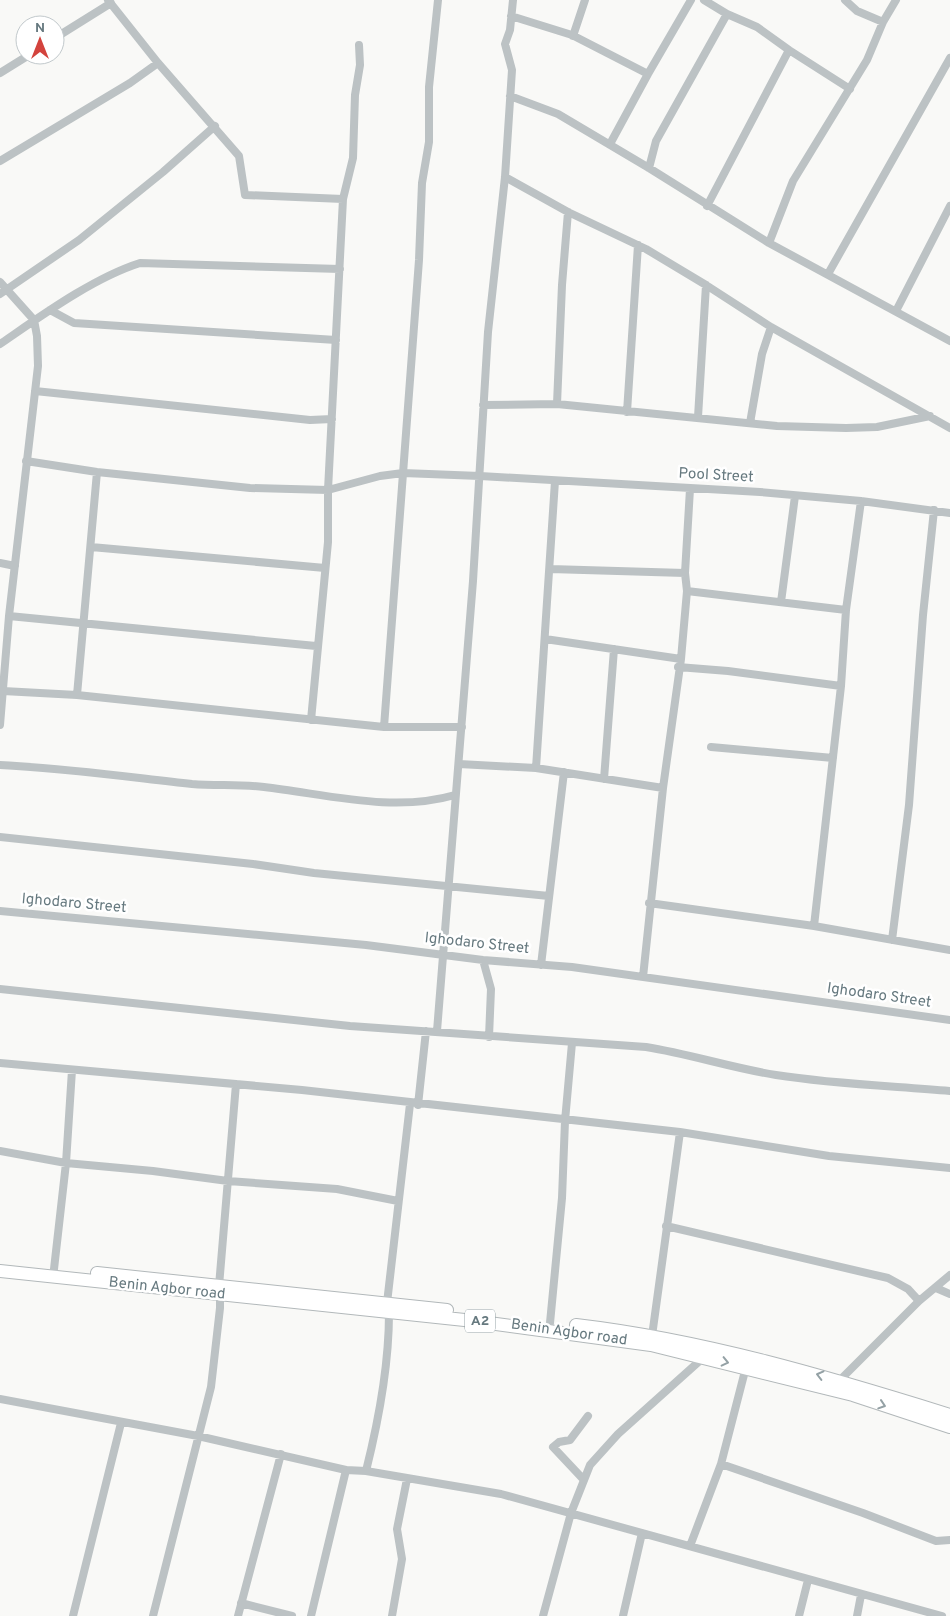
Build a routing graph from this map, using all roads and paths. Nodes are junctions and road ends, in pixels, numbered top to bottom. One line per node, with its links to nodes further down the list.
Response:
1 (438, 0): 58 (street)
2 (513, 0): 10 (street)
3 (585, 0): 13 (street)
4 (691, 0): 21 (street)
5 (704, 0): 9 (street)
6 (845, 0): 11 (street)
7 (896, 0): 11 (street)
8 (110, 2): 12 (street); 18 (street)
9 (727, 14): 15 (street); 27 (street)
10 (511, 16): 13 (street); 23 (street)
11 (883, 22): 22 (street)
12 (65, 31)
13 (573, 36): 21 (street)
14 (359, 45): 29 (street)
15 (789, 50): 22 (street); 30 (street)
16 (950, 58): 19 (street)
17 (15, 63): 20 (street)
18 (158, 63): 24 (street); 26 (street)
19 (947, 72): 36 (street)
20 (0, 73)
21 (648, 74): 25 (street)
22 (850, 89): 33 (street)
23 (510, 96): 25 (street); 28 (street)
24 (215, 126): 29 (street); 39 (street)
25 (610, 144): 27 (street)
26 (0, 161)
27 (649, 168): 30 (street)
28 (505, 177): 32 (street); 49 (street)
29 (343, 198): 35 (street)
30 (707, 206): 33 (street)
31 (950, 206): 41 (street)
32 (568, 212): 34 (street); 48 (street)
33 (769, 243): 36 (street)
34 (638, 245): 38 (street); 50 (street)
35 (340, 269): 40 (street); 44 (street)
36 (828, 274): 41 (street)
37 (0, 282): 39 (street)
38 (706, 285): 43 (street); 52 (street)
39 (3, 292): 42 (street)
40 (50, 310): 42 (street); 44 (street)
41 (896, 311): 45 (street)
42 (34, 320): 46 (street); 47 (street)
43 (771, 328): 51 (street); 54 (street)
44 (336, 340): 53 (street)
45 (950, 341)
46 (0, 344)
47 (35, 391): 53 (street); 56 (street)
48 (556, 404): 49 (street); 50 (street)
49 (483, 405): 59 (street)
50 (626, 412): 52 (street)
51 (930, 416): 54 (street); 55 (street)
52 (698, 417): 54 (street)
53 (332, 419): 62 (street)
54 (750, 423)
55 (950, 428)
56 (26, 461): 57 (street, Pool Street); 69 (street)
57 (97, 472): 62 (street, Pool Street); 67 (street)
58 (403, 473): 59 (street, Pool Street); 62 (street, Pool Street); 87 (street)
59 (480, 476): 60 (street, Pool Street); 88 (street)
60 (555, 481): 61 (street, Pool Street); 71 (street)
61 (690, 489): 63 (street, Pool Street); 72 (street)
62 (328, 490): 70 (street)
63 (795, 496): 64 (street, Pool Street); 74 (street)
64 (861, 501): 65 (street, Pool Street); 75 (street)
65 (934, 510): 66 (street, Pool Street); 104 (street)
66 (950, 513)
67 (91, 547): 70 (street); 77 (street)
68 (0, 563): 69 (street)
69 (16, 566): 76 (street)
70 (325, 568): 79 (street)
71 (550, 570): 72 (street); 78 (street)
72 (685, 573): 73 (street)
73 (687, 591): 74 (street); 81 (street)
74 (781, 602): 75 (street)
75 (846, 610): 82 (street)
76 (9, 616): 77 (street); 83 (street)
77 (84, 624): 79 (street); 84 (street)
78 (545, 639): 80 (street); 93 (street)
79 (316, 646): 85 (street)
80 (614, 649): 81 (street); 95 (street)
81 (679, 663): 82 (street); 96 (street)
82 (841, 686): 90 (street)
83 (3, 691): 84 (street); 86 (street)
84 (77, 695): 85 (street)
85 (311, 720): 87 (street)
86 (0, 723)
87 (384, 727): 88 (street)
88 (462, 727): 91 (street)
89 (711, 747): 90 (street)
90 (834, 758): 103 (street)
91 (459, 764): 93 (street); 97 (street)
92 (0, 765): 97 (street)
93 (536, 768): 94 (street)
94 (564, 772): 95 (street); 100 (street)
95 (604, 778): 96 (street)
96 (663, 788): 101 (street)
97 (455, 795): 99 (street)
98 (0, 837): 99 (street)
99 (447, 885): 100 (street); 106 (street)
100 (549, 896): 108 (street)
101 (650, 904): 103 (street); 109 (street)
102 (0, 911): 106 (street, Ighodaro Street)
103 (814, 926): 104 (street)
104 (892, 940): 105 (street)
105 (950, 950)
106 (441, 954): 107 (street, Ighodaro Street); 113 (street)
107 (483, 960): 108 (street, Ighodaro Street); 114 (street)
108 (541, 964): 109 (street, Ighodaro Street)
109 (643, 977): 111 (street, Ighodaro Street)
110 (0, 989): 112 (street)
111 (950, 1020)
112 (426, 1031): 113 (street); 120 (street)
113 (436, 1031): 114 (street)
114 (489, 1037): 115 (street)
115 (572, 1043): 119 (street); 121 (street)
116 (0, 1063): 117 (street)
117 (72, 1070): 118 (street); 124 (street)
118 (236, 1084): 120 (street); 126 (street)
119 (950, 1091)
120 (414, 1104): 121 (street); 127 (street)
121 (565, 1121): 122 (street); 138 (street)
122 (680, 1132): 125 (street); 128 (street)
123 (0, 1151): 124 (street)
124 (66, 1163): 126 (street); 130 (street)
125 (950, 1168)
126 (228, 1181): 127 (street); 134 (street)
127 (398, 1201): 137 (street)
128 (666, 1226): 136 (street); 139 (street)
129 (0, 1263): 130 (highway, Benin Agbor road / A2)
130 (54, 1269): 134 (highway, Benin Agbor road / A2)
131 (0, 1271): 134 (highway, Benin Agbor road / A2)
132 (950, 1275): 133 (street)
133 (936, 1288): 135 (street); 136 (street)
134 (219, 1290): 137 (highway, Benin Agbor road / A2); 148 (street)
135 (950, 1294)
136 (919, 1301): 142 (street)
137 (388, 1308): 138 (highway, Benin Agbor road / A2); 140 (highway, Benin Agbor road / A2); 152 (street)
138 (550, 1323): 139 (highway, Benin Agbor road / A2)
139 (652, 1336): 142 (highway, Benin Agbor road / A2, one-way to 139)
140 (704, 1357): 141 (highway, Benin Agbor road / A2, one-way to 141); 154 (street)
141 (746, 1367): 147 (highway, Benin Agbor road / A2, one-way to 147); 150 (street)
142 (840, 1380): 145 (highway, Benin Agbor road / A2)
143 (0, 1399): 146 (street)
144 (588, 1416): 154 (street)
145 (950, 1416)
146 (121, 1423): 148 (street); 162 (street)
147 (950, 1428)
148 (198, 1436): 149 (street); 163 (street)
149 (281, 1454): 151 (street); 161 (street)
150 (721, 1464): 157 (street); 158 (street)
151 (346, 1470): 152 (street); 166 (street)
152 (366, 1471): 153 (street)
153 (407, 1479): 155 (street); 167 (street)
154 (584, 1480): 155 (street)
155 (571, 1512): 156 (street); 168 (street)
156 (642, 1534): 158 (street); 169 (street)
157 (950, 1540)
158 (690, 1546): 159 (street)
159 (808, 1580): 160 (street); 170 (street)
160 (862, 1596): 171 (street); 172 (street)
161 (241, 1603): 164 (street); 165 (street)
162 (73, 1616)
163 (153, 1616)
164 (238, 1616)
165 (292, 1616)
166 (311, 1616)
167 (392, 1616)
168 (542, 1616)
169 (623, 1616)
170 (799, 1616)
171 (857, 1616)
172 (942, 1616)

